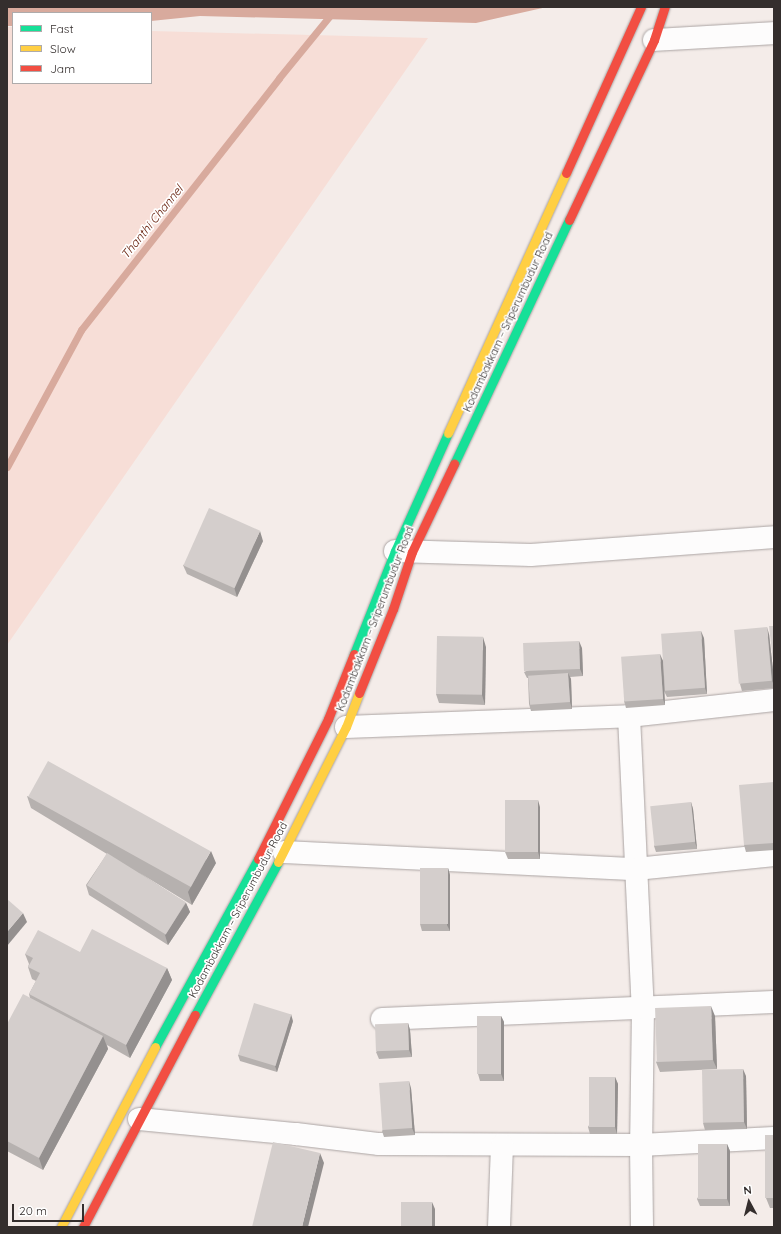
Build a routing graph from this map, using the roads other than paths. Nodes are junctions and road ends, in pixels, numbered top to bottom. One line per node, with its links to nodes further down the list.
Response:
1 (641, 7): 5 (main road, Kodambakkam – Sriperumbudur Road)
2 (665, 7): 4 (main road, Kodambakkam – Sriperumbudur Road)
3 (774, 33): 4 (street)
4 (654, 40): 6 (main road, Kodambakkam – Sriperumbudur Road)
5 (601, 92): 6 (main road); 8 (main road, Kodambakkam – Sriperumbudur Road)
6 (626, 101): 8 (main road, Kodambakkam – Sriperumbudur Road)
7 (774, 537): 8 (street)
8 (404, 552): 11 (main road, Kodambakkam – Sriperumbudur Road); 22 (main road, Kodambakkam – Sriperumbudur Road)
9 (774, 700): 10 (street)
10 (629, 716): 11 (street); 14 (street)
11 (346, 727): 12 (main road, Kodambakkam – Sriperumbudur Road)
12 (284, 852): 14 (street); 18 (main road, Kodambakkam – Sriperumbudur Road)
13 (774, 855): 14 (street)
14 (636, 869): 16 (street)
15 (774, 1002): 16 (street)
16 (643, 1008): 17 (street); 21 (street)
17 (382, 1019)
18 (139, 1119): 20 (street); 23 (main road, Kodambakkam – Sriperumbudur Road)
19 (774, 1138): 21 (street)
20 (502, 1144): 21 (street); 24 (street)
21 (641, 1145): 25 (street)
22 (61, 1227)
23 (83, 1227)
24 (499, 1227)
25 (642, 1227)

